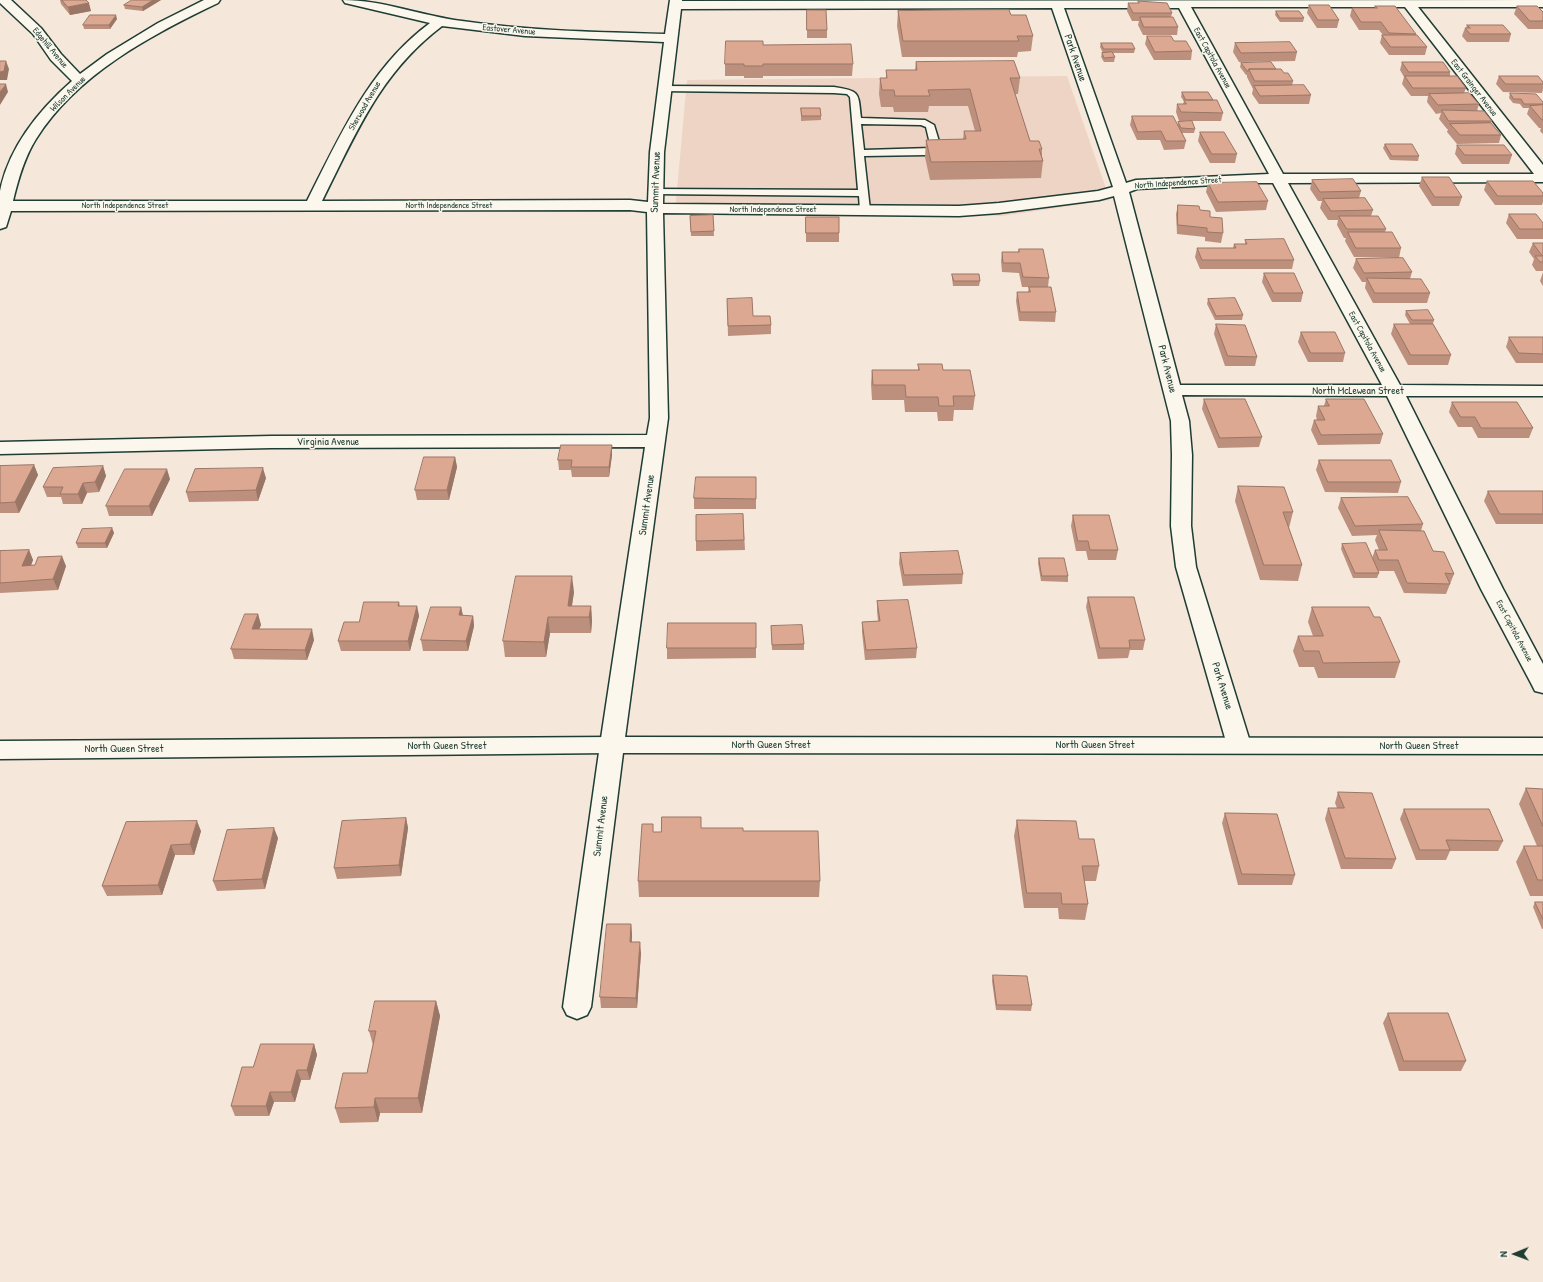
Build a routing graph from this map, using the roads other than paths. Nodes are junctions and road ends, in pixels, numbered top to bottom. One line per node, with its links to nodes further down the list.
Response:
1 (4, 0): 11 (street, Edgehill Avenue)
2 (214, 0): 11 (street, Wilson Avenue)
3 (349, 0): 9 (street, Eastover Avenue)
4 (676, 2): 5 (street); 10 (street, Summit Avenue)
5 (1056, 2): 7 (street); 18 (street, Park Avenue)
6 (1407, 2): 7 (street); 8 (street); 15 (street, East Grainger Avenue)
7 (1183, 4): 17 (street, East Capitola Avenue)
8 (1543, 4)
9 (439, 22): 10 (street, Eastover Avenue); 22 (street, Sherwood Avenue)
10 (671, 38): 12 (street, Summit Avenue)
11 (79, 81): 21 (street, Wilson Avenue)
12 (664, 90): 13 (lane); 20 (street, Summit Avenue)
13 (856, 121): 14 (lane); 14 (lane)
14 (860, 153): 19 (lane)
15 (1543, 175)
16 (1543, 178): 17 (street, North Independence Street)
17 (1278, 179): 18 (street, North Independence Street); 27 (street, East Capitola Avenue)
18 (1121, 189): 23 (street, North Independence Street); 25 (street, Park Avenue)
19 (863, 193): 20 (lane); 23 (lane)
20 (655, 200): 22 (street, North Independence Street); 23 (street, North Independence Street); 28 (street, Summit Avenue)
21 (2, 206): 22 (street, North Independence Street); 24 (street, Wilson Avenue)
22 (312, 206)
23 (865, 210)
24 (0, 224)
25 (1172, 390): 27 (street, North McLewean Street); 32 (street, Park Avenue)
26 (1543, 390): 27 (street, North McLewean Street)
27 (1394, 391): 30 (street, East Capitola Avenue)
28 (656, 441): 29 (street, Virginia Avenue); 31 (street, Summit Avenue)
29 (0, 448)
30 (1543, 685)
31 (612, 745): 32 (street, North Queen Street); 34 (street, North Queen Street); 35 (street, Summit Avenue)
32 (1239, 745): 33 (street, North Queen Street)
33 (1543, 746)
34 (0, 750)
35 (577, 1007)

